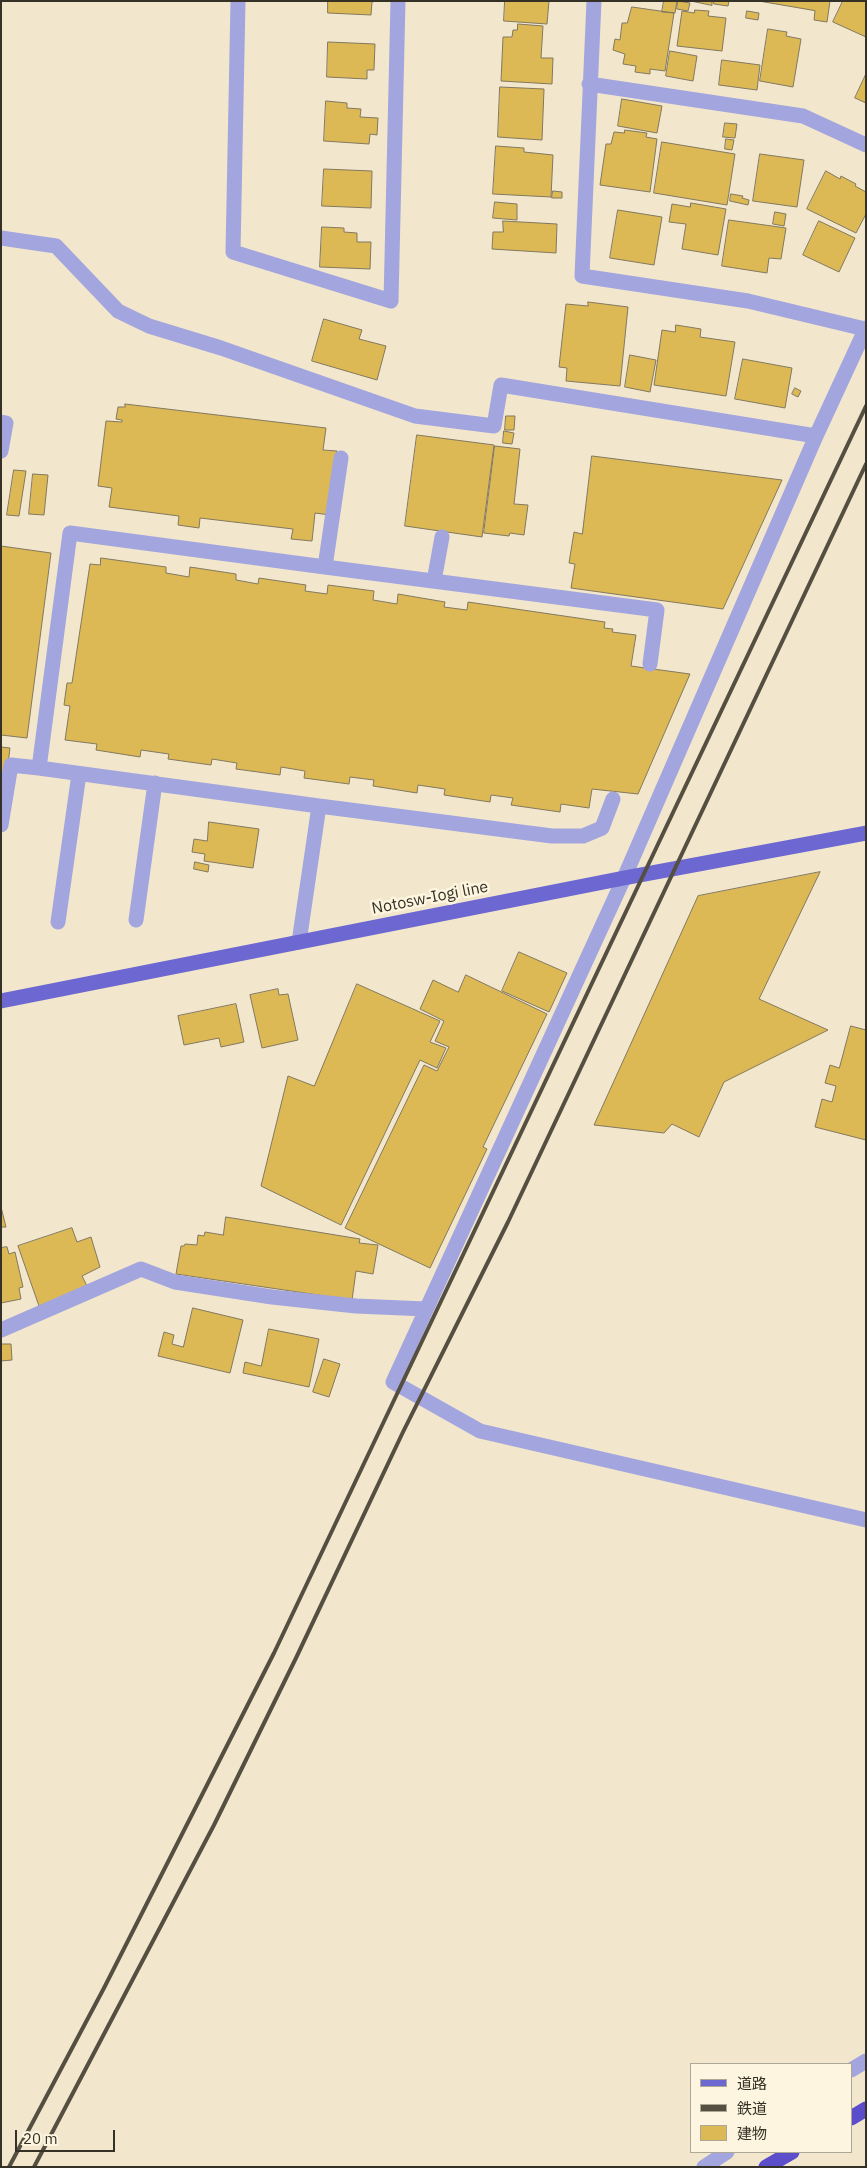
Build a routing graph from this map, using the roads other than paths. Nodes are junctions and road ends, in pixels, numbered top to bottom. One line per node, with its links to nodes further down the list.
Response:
1 (238, 1): 2 (street)
2 (398, 1)
3 (594, 1): 4 (street)
4 (589, 84): 5 (street); 7 (street)
5 (866, 145)
6 (1, 238): 9 (street)
7 (865, 328): 9 (street)
8 (1, 422): 10 (street)
9 (816, 436): 23 (street)
10 (1, 451)
11 (341, 458): 13 (street)
12 (442, 537): 14 (street)
13 (325, 567): 14 (street); 16 (street)
14 (434, 581): 15 (street)
15 (650, 664)
16 (39, 768): 17 (street); 21 (street)
17 (79, 774): 18 (street); 25 (street)
18 (155, 784): 20 (street); 24 (street)
19 (613, 799): 20 (street)
20 (319, 806): 26 (street)
21 (1, 825)
22 (866, 833): 23 (main road, Notosw-Iogi line)
23 (624, 878): 26 (main road, Notosw-Iogi line); 28 (street)
24 (136, 920)
25 (58, 922)
26 (299, 942): 27 (main road, Notosw-Iogi line)
27 (1, 1001)
28 (426, 1309): 29 (street); 30 (street)
29 (1, 1330)
30 (866, 1520)
31 (866, 2061): 32 (street)
32 (852, 2069)
33 (866, 2109): 34 (highway)
34 (852, 2117)
35 (725, 2153): 37 (street)
36 (790, 2153): 38 (highway)
37 (704, 2167)
38 (766, 2167)

